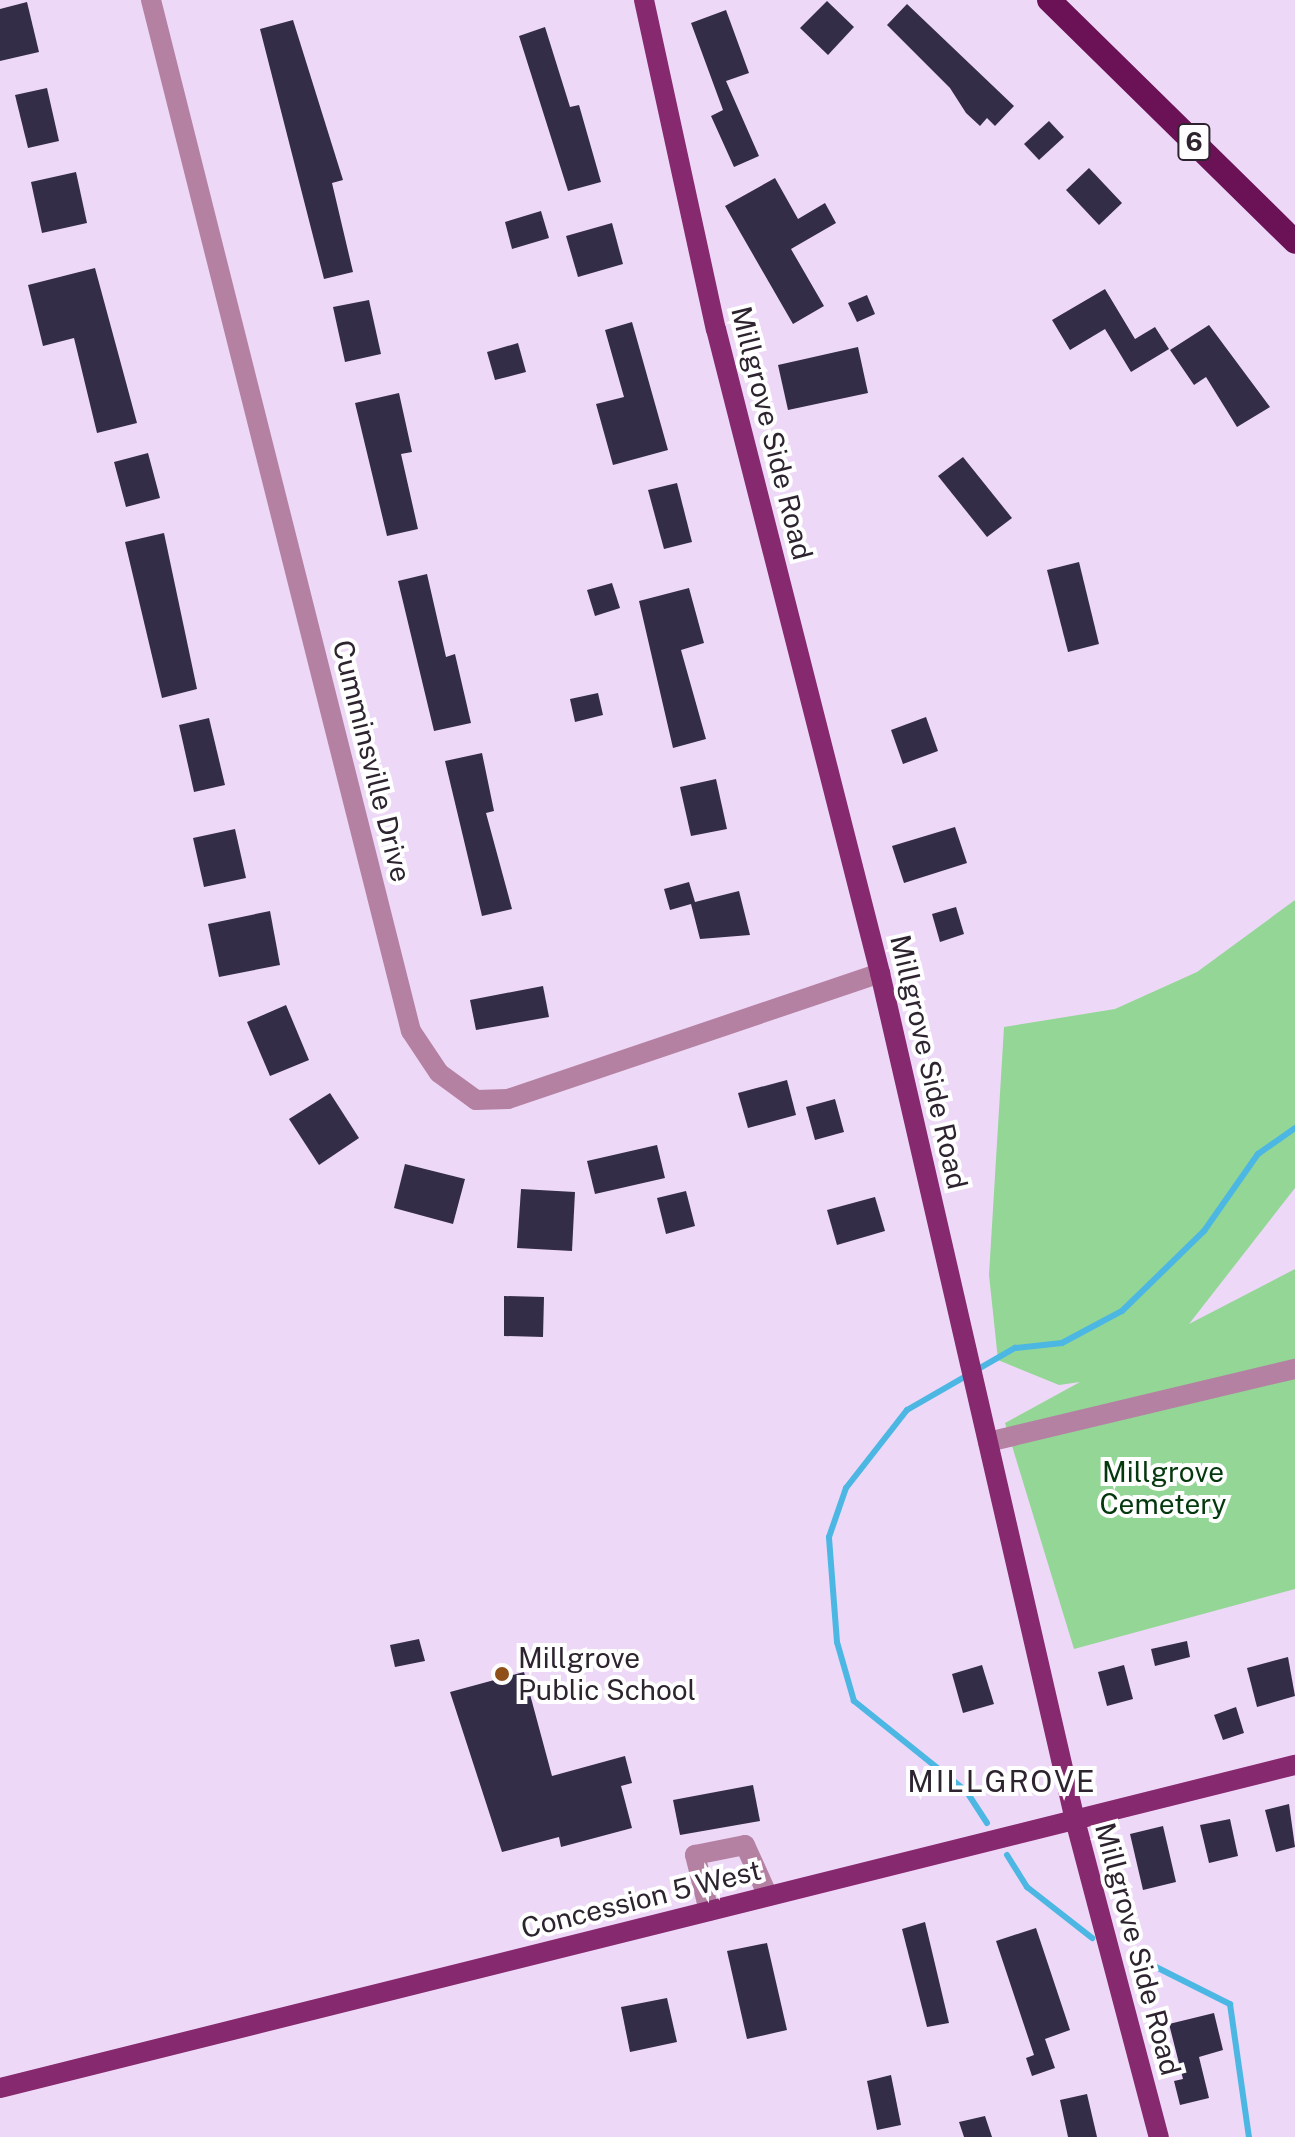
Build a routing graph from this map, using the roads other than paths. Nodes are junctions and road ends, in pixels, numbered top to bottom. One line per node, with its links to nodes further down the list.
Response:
1 (151, 0): 5 (street, Cumminsville Drive)
2 (644, 0): 5 (main road, Millgrove Side Road)
3 (1049, 0): 4 (highway, 6)
4 (1295, 242)
5 (880, 973): 7 (main road, Millgrove Side Road)
6 (1295, 1369): 7 (street)
7 (988, 1442): 9 (main road, Millgrove Side Road)
8 (1295, 1765): 9 (main road, Concession 5 West)
9 (1075, 1820): 10 (main road, Concession 5 West); 13 (main road, Millgrove Side Road)
10 (768, 1896): 11 (main road, Concession 5 West); 11 (street)
11 (709, 1911): 12 (main road, Concession 5 West)
12 (0, 2088)
13 (1159, 2137)

